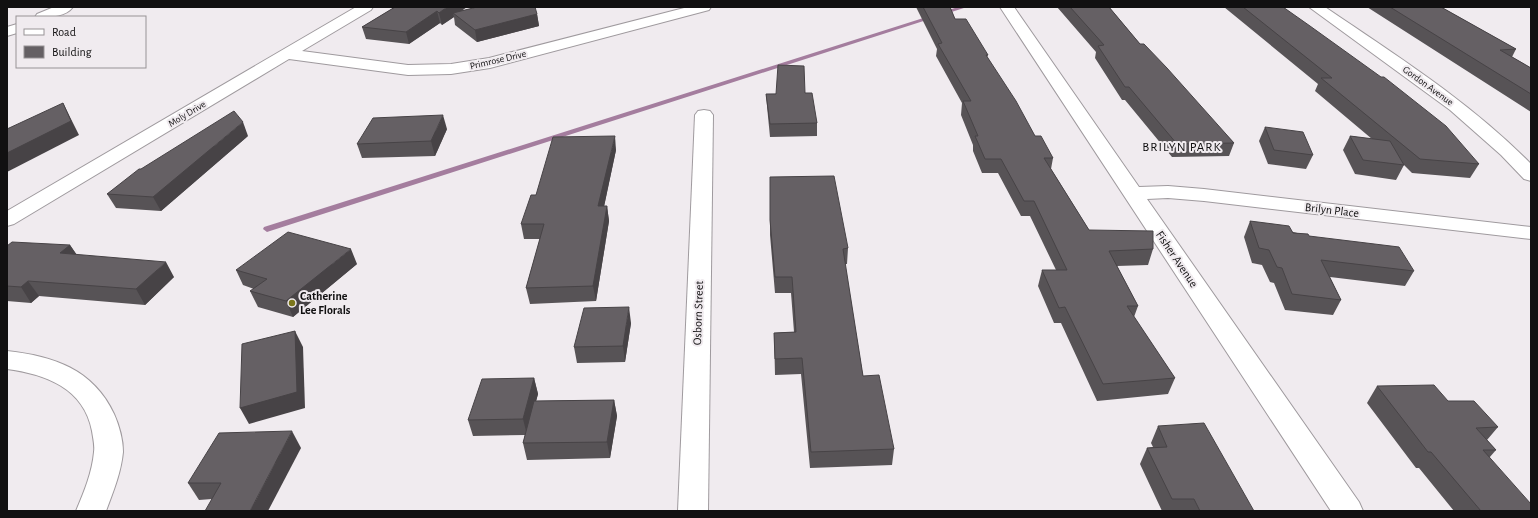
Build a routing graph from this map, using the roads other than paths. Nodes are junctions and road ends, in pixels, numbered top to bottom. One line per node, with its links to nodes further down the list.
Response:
1 (66, 7): 6 (street)
2 (366, 7): 7 (street, Moly Drive)
3 (704, 7): 7 (street, Primrose Drive)
4 (1007, 7): 10 (street, Fisher Avenue)
5 (1316, 7): 9 (street, Gordon Avenue)
6 (44, 16)
7 (287, 54): 11 (street, Moly Drive)
8 (704, 115): 15 (street, Osborn Street)
9 (1531, 175)
10 (1133, 193): 12 (street, Brilyn Place); 16 (street, Fisher Avenue)
11 (7, 220)
12 (1531, 233)
13 (7, 360): 14 (street)
14 (91, 511)
15 (693, 511)
16 (1348, 511)

